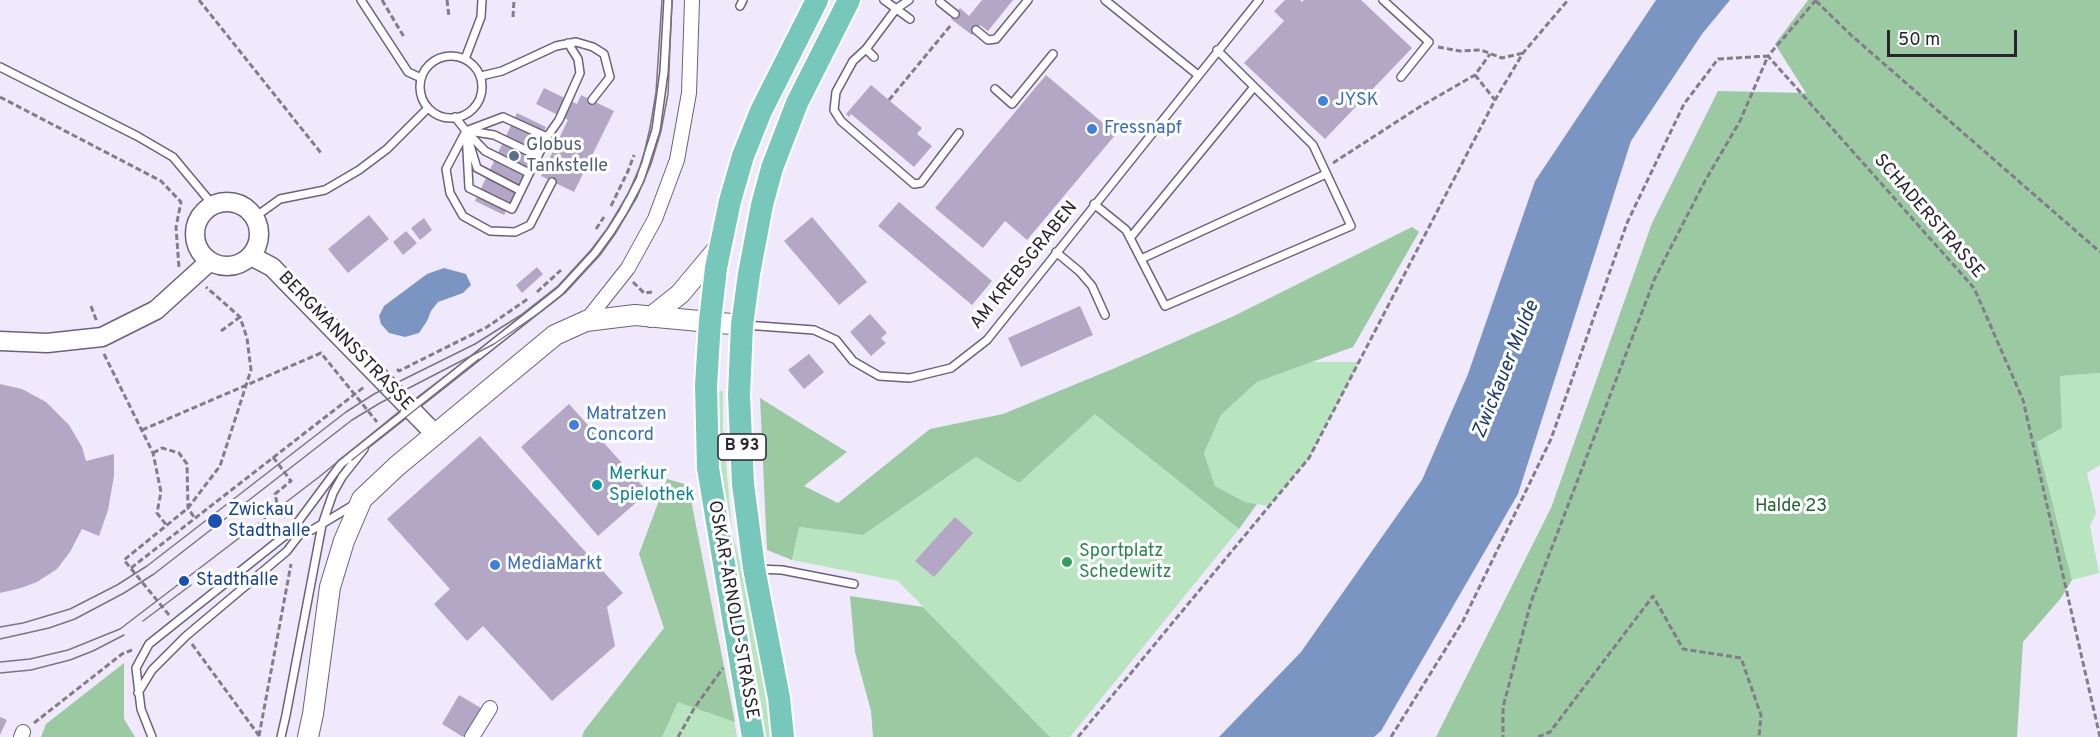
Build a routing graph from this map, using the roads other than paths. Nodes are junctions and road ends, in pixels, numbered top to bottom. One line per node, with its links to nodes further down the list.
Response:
1 (361, 0): 28 (lane)
2 (482, 0): 23 (lane)
3 (668, 0): 57 (lane)
4 (692, 0): 53 (street)
5 (849, 0): 55 (main road, OSKAR-ARNOLD-STRASSE / B 93)
6 (884, 0): 14 (lane)
7 (909, 0): 14 (lane)
8 (1028, 0): 17 (lane)
9 (1105, 0): 25 (lane)
10 (1259, 0): 20 (lane, AM KREBSGRABEN)
11 (1383, 0): 27 (lane)
12 (814, 1): 46 (main road, OSKAR-ARNOLD-STRASSE / B 93)
13 (941, 1): 15 (lane)
14 (896, 9): 16 (lane); 19 (lane)
15 (955, 17)
16 (910, 19)
17 (976, 30)
18 (568, 43): 26 (lane); 31 (lane); 36 (lane)
19 (866, 49): 22 (lane); 35 (lane)
20 (1217, 50): 25 (lane, AM KREBSGRABEN); 29 (lane)
21 (1053, 54): 30 (lane)
22 (874, 57)
23 (465, 59): 26 (lane); 28 (lane)
24 (0, 67): 43 (lane)
25 (1198, 75): 42 (lane, AM KREBSGRABEN)
26 (481, 76): 33 (lane)
27 (1401, 77)
28 (422, 78): 32 (lane)
29 (1254, 87): 38 (lane); 45 (lane)
30 (994, 89)
31 (592, 100)
32 (428, 108): 33 (lane); 44 (lane)
33 (455, 117): 34 (lane)
34 (466, 131): 36 (lane); 37 (lane); 39 (lane); 40 (lane); 41 (lane); 41 (lane)
35 (958, 133)
36 (547, 137): 37 (lane)
37 (538, 156): 39 (lane)
38 (1325, 172): 49 (lane); 49 (lane)
39 (529, 173): 41 (lane)
40 (552, 182)
41 (521, 190)
42 (1094, 204): 45 (lane); 47 (lane, AM KREBSGRABEN)
43 (213, 205): 44 (street); 50 (street)
44 (255, 217): 48 (street)
45 (1130, 238): 49 (lane)
46 (721, 245): 52 (main road); 54 (main road, OSKAR-ARNOLD-STRASSE / B 93)
47 (1056, 252): 51 (lane); 55 (lane, AM KREBSGRABEN)
48 (250, 256): 50 (street); 57 (street, BERGMANNSSTRASSE)
49 (1141, 259)
50 (210, 261): 56 (street)
51 (1105, 315)
52 (651, 317): 53 (main road); 54 (main road)
53 (586, 321): 58 (main road)
54 (710, 321): 55 (main road); 72 (main road, OSKAR-ARNOLD-STRASSE / B 93)
55 (742, 325): 64 (main road, OSKAR-ARNOLD-STRASSE / B 93)
56 (0, 340)
57 (410, 408): 58 (street, BERGMANNSSTRASSE); 59 (lane)
58 (435, 434): 60 (main road)
59 (371, 440): 61 (lane); 62 (lane)
60 (362, 499): 61 (lane); 70 (main road)
61 (322, 525): 63 (lane); 69 (lane)
62 (292, 530): 63 (lane); 66 (lane)
63 (303, 530): 66 (lane)
64 (754, 568): 65 (lane); 73 (main road, OSKAR-ARNOLD-STRASSE / B 93)
65 (854, 584)
66 (138, 693): 68 (lane)
67 (490, 708): 71 (street)
68 (152, 737)
69 (281, 737)
70 (308, 737)
71 (472, 737)
72 (753, 737)
73 (783, 737)

